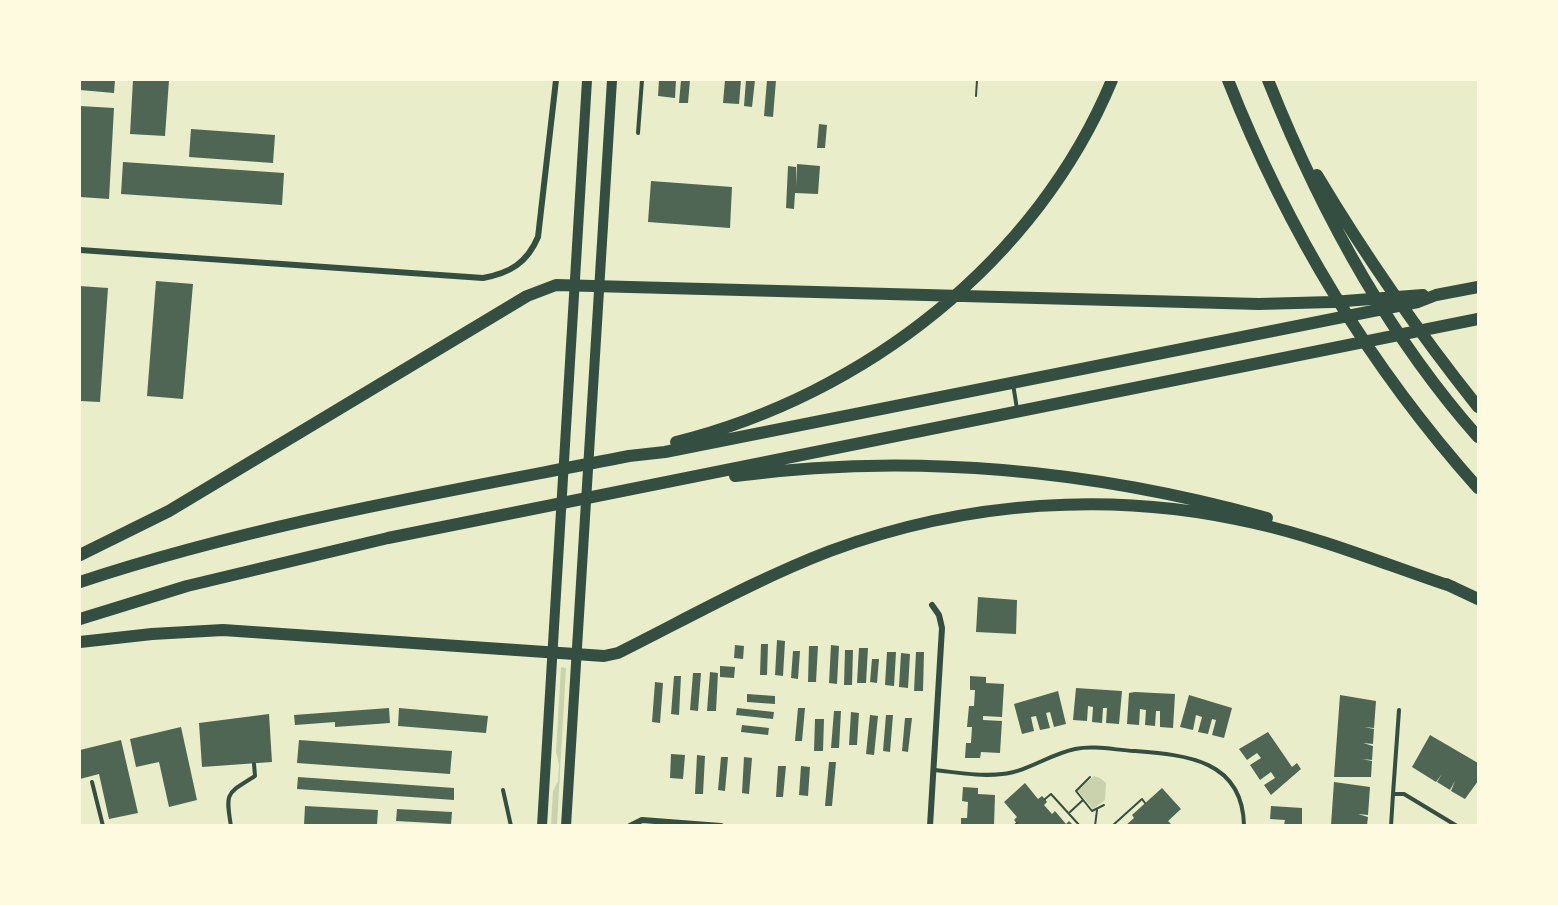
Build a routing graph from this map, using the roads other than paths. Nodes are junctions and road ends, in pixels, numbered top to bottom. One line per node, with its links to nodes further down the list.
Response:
1 (556, 80): 10 (street)
2 (587, 80): 11 (main road)
3 (612, 80): 12 (main road)
4 (642, 80): 9 (lane)
5 (1112, 80): 20 (highway)
6 (1228, 80): 22 (highway)
7 (1268, 80): 8 (highway)
8 (1284, 120): 17 (highway); 19 (highway)
9 (638, 133)
10 (80, 250)
11 (574, 284): 12 (highway); 23 (highway); 30 (main road)
12 (598, 285): 14 (highway); 31 (main road)
13 (1479, 287): 14 (highway)
14 (1436, 295): 16 (highway)
15 (1479, 319): 18 (highway)
16 (1013, 384): 18 (lane); 20 (highway)
17 (1479, 407)
18 (1018, 412): 21 (highway)
19 (1479, 437)
20 (629, 456): 24 (highway)
21 (641, 488): 25 (highway); 28 (highway)
22 (1479, 488)
23 (80, 555)
24 (80, 582)
25 (1453, 587): 26 (highway); 31 (highway)
26 (1479, 599)
27 (932, 605): 34 (street)
28 (80, 619)
29 (80, 642): 30 (highway)
30 (552, 653): 31 (highway); 41 (main road)
31 (576, 655): 42 (main road)
32 (1399, 710): 37 (lane)
33 (254, 764): 39 (lane)
34 (934, 770): 45 (street); 46 (lane)
35 (92, 782): 38 (lane)
36 (502, 790): 40 (lane)
37 (1393, 794): 47 (lane); 48 (lane)
38 (103, 825)
39 (231, 825)
40 (511, 825)
41 (542, 825)
42 (566, 825)
43 (630, 825): 44 (street)
44 (721, 825)
45 (930, 825)
46 (1244, 825)
47 (1391, 825)
48 (1457, 825)

